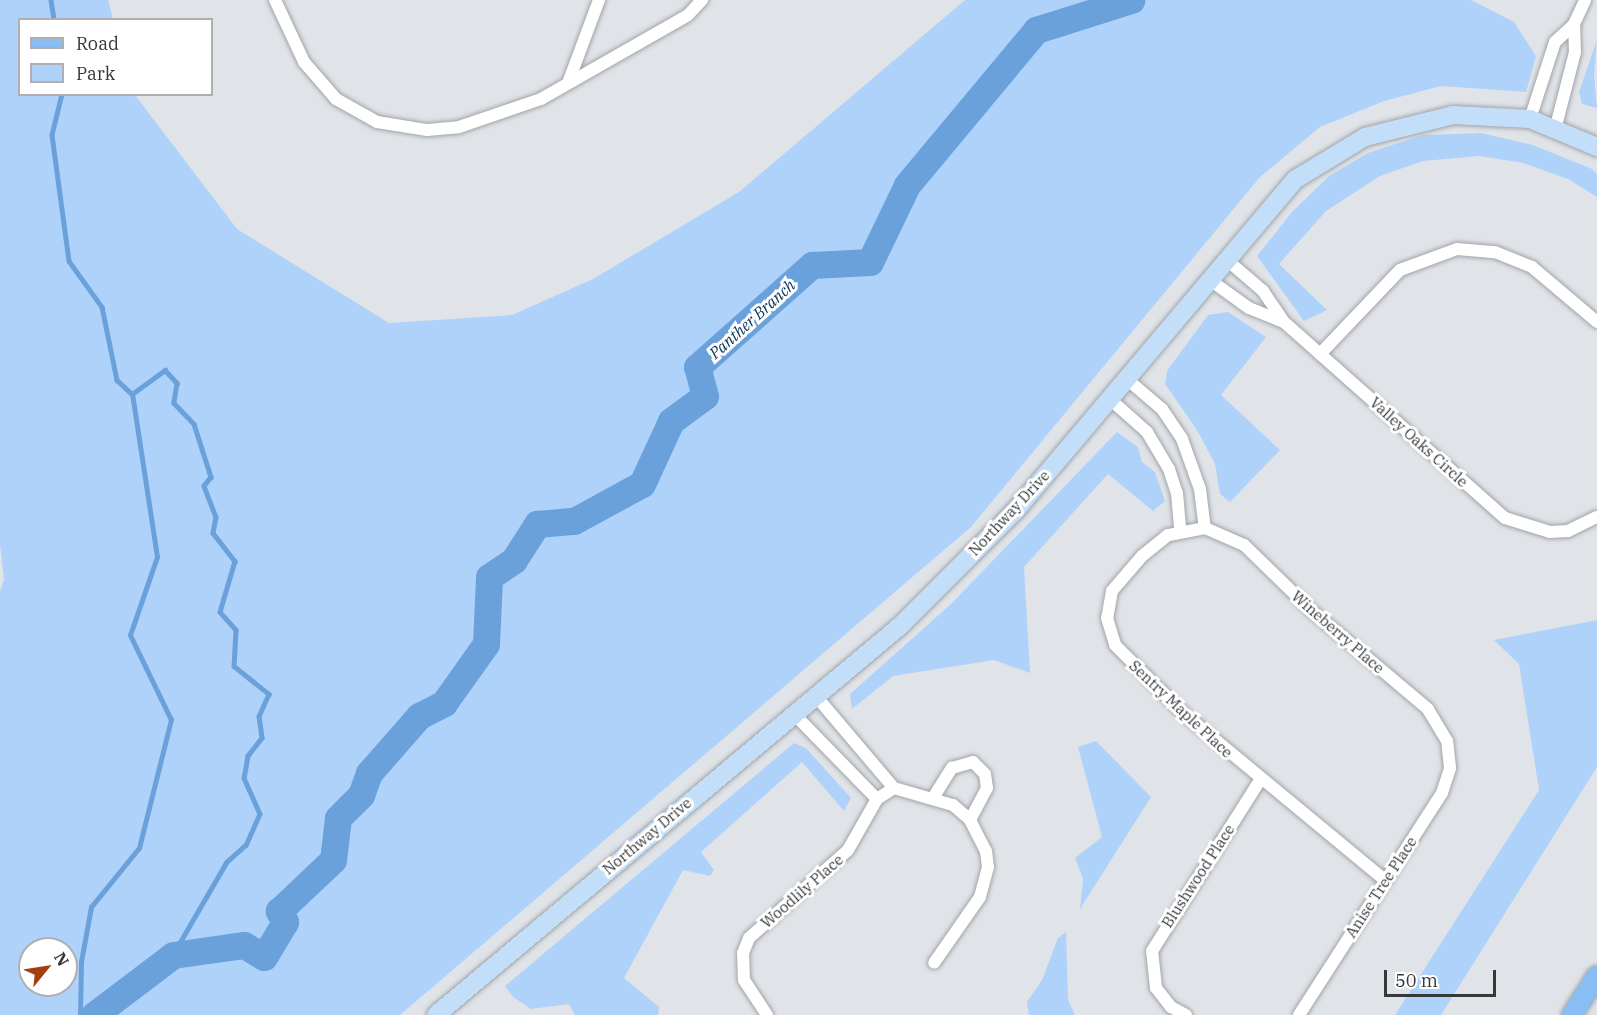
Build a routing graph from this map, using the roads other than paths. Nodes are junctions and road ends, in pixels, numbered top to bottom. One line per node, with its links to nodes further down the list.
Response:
1 (275, 0): 6 (street)
2 (599, 0): 6 (street)
3 (702, 0): 6 (street)
4 (1585, 0): 5 (street)
5 (1574, 24): 7 (street); 8 (street)
6 (568, 83)
7 (1530, 119): 8 (street, Northway Drive); 10 (street, Northway Drive)
8 (1556, 126): 9 (street, Northway Drive)
9 (1597, 147)
10 (1227, 260): 11 (street, Northway Drive); 12 (street, Valley Oaks Circle)
11 (1210, 280): 12 (street, Valley Oaks Circle); 15 (street, Northway Drive)
12 (1284, 322): 14 (street, Valley Oaks Circle)
13 (1597, 322): 14 (street)
14 (1320, 354): 17 (street, Valley Oaks Circle)
15 (1128, 380): 16 (street, Northway Drive); 18 (street)
16 (1111, 400): 19 (street); 20 (street, Northway Drive)
17 (1597, 517)
18 (1205, 528): 19 (street, Sentry Maple Place); 22 (street, Wineberry Place)
19 (1180, 531): 23 (street, Sentry Maple Place)
20 (815, 695): 21 (street, Northway Drive); 24 (street)
21 (793, 713): 26 (street); 31 (street, Northway Drive)
22 (1450, 754): 28 (street, Anise Tree Place)
23 (1260, 780): 28 (street, Sentry Maple Place); 33 (street, Blushwood Place)
24 (894, 788): 25 (street); 26 (street)
25 (933, 798): 27 (street); 27 (street)
26 (878, 799): 32 (street, Woodlily Place)
27 (970, 820): 29 (street)
28 (1385, 880): 34 (street, Anise Tree Place)
29 (934, 963)
30 (1597, 976): 35 (main road)
31 (436, 1015)
32 (768, 1015)
33 (1186, 1015)
34 (1299, 1015)
35 (1572, 1015)

